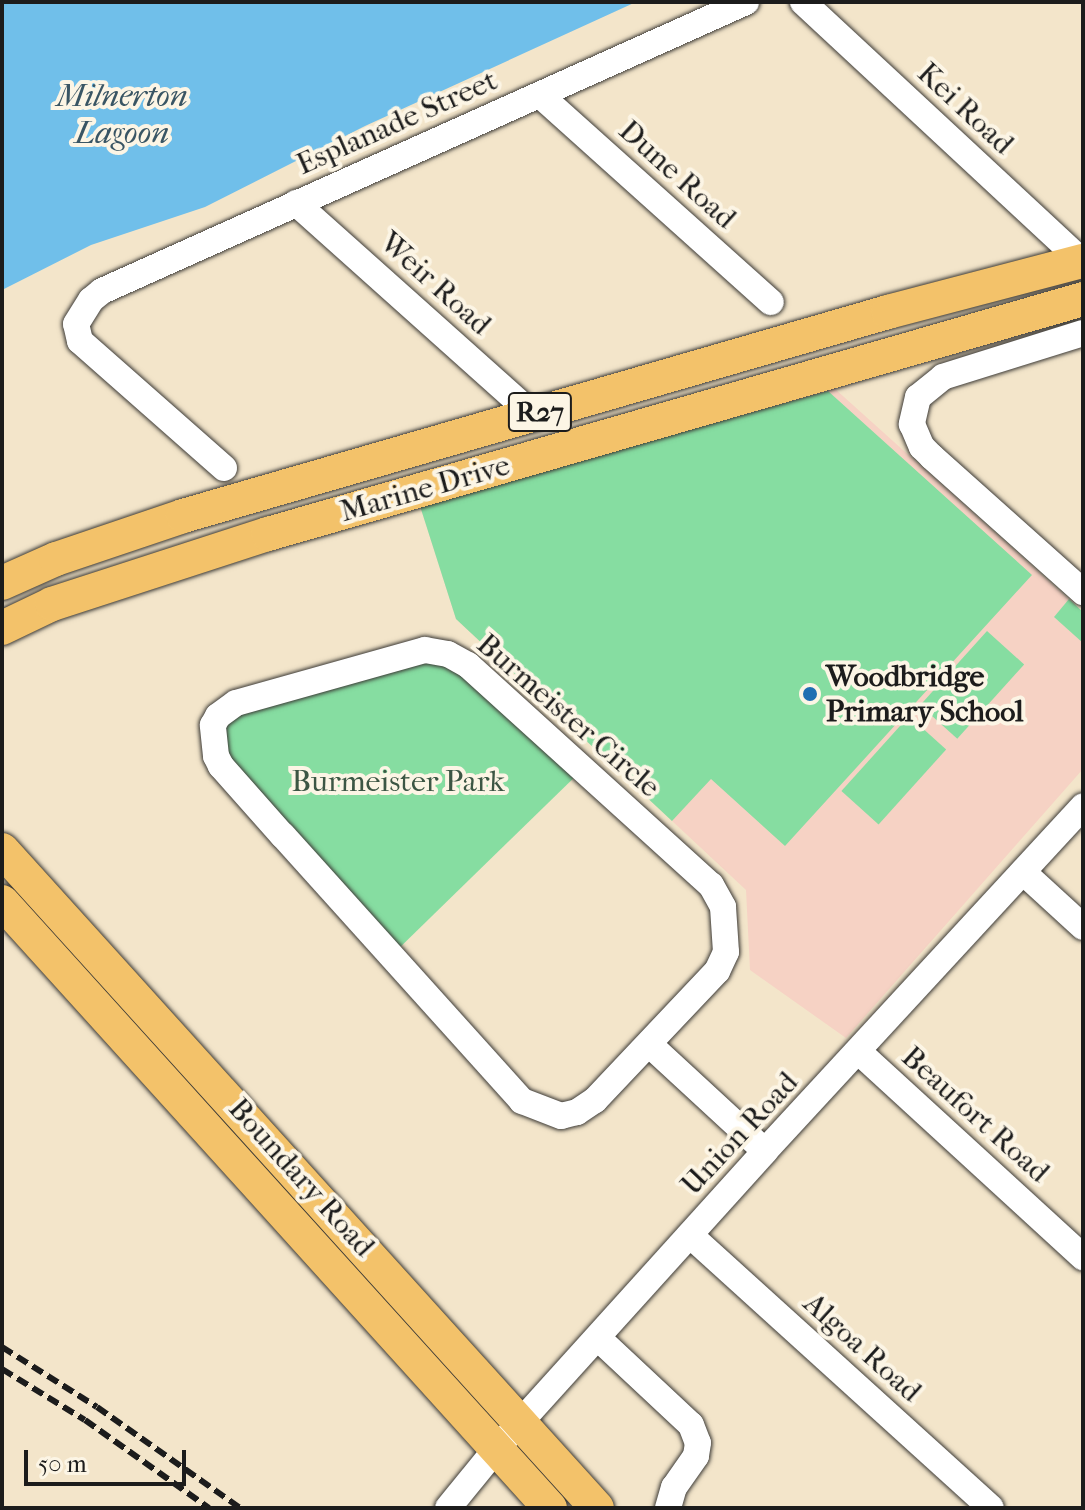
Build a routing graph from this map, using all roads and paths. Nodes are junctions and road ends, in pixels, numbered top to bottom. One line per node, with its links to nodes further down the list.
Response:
1 (746, 2): 3 (street, Esplanade Street)
2 (803, 2): 5 (street, Kei Road)
3 (540, 95): 4 (street, Esplanade Street); 7 (street, Dune Road)
4 (296, 203): 9 (street, Weir Road); 10 (street, Esplanade Street)
5 (1083, 261): 9 (main road, Marine Drive / R27)
6 (1083, 299): 13 (main road, Marine Drive / R27)
7 (771, 302)
8 (1083, 333): 12 (street)
9 (532, 414): 11 (main road, Marine Drive / R27)
10 (224, 468)
11 (2, 583)
12 (1083, 592)
13 (2, 628)
14 (1083, 806): 16 (street, Union Road)
15 (2, 850): 25 (main road, Boundary Road)
16 (1023, 872): 18 (street); 20 (street, Union Road)
17 (2, 902): 26 (main road, Boundary Road)
18 (1083, 927)
19 (650, 1045): 19 (street, Burmeister Circle); 21 (street)
20 (859, 1052): 21 (street, Union Road); 23 (street, Beaufort Road)
21 (765, 1151): 22 (street, Union Road)
22 (690, 1235): 24 (street, Union Road); 31 (street, Algoa Road)
23 (1083, 1257)
24 (598, 1338): 25 (street, Union Road); 30 (street)
25 (519, 1423): 26 (street, Union Road); 29 (main road, Boundary Road)
26 (497, 1448): 27 (street, Union Road); 28 (main road, Boundary Road)
27 (448, 1508)
28 (550, 1508)
29 (597, 1508)
30 (668, 1508)
31 (991, 1508)

